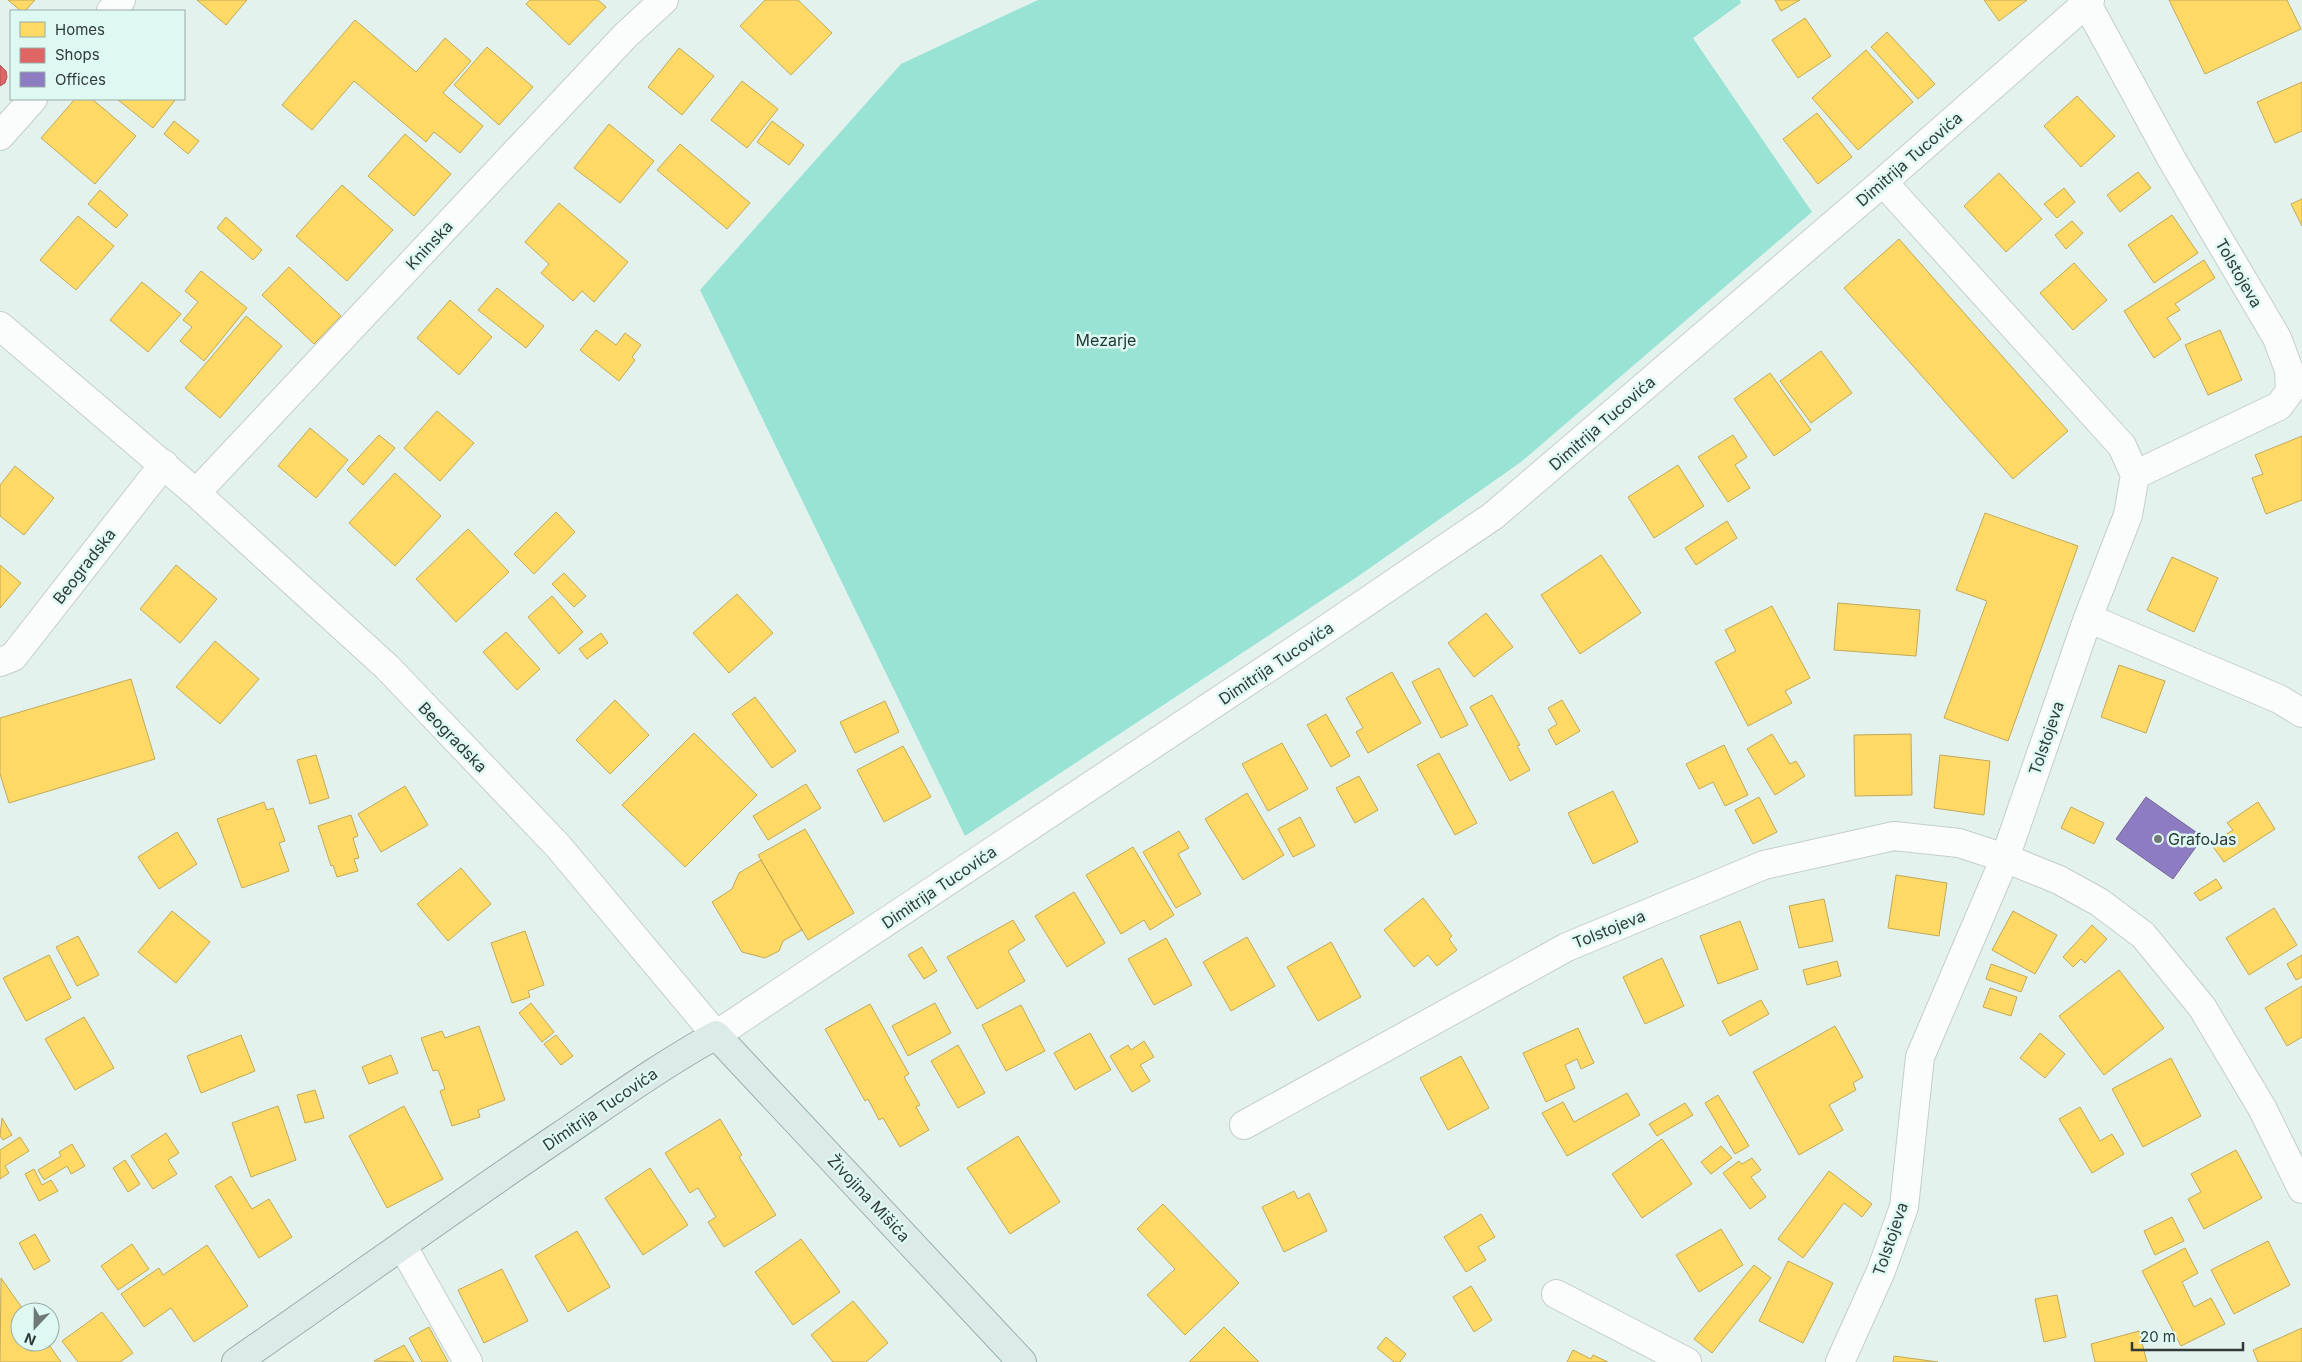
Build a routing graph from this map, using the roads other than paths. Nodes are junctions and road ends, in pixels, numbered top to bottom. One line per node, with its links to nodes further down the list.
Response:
1 (121, 0): 4 (street)
2 (664, 0): 11 (street, Kninska)
3 (2089, 2): 7 (street, Dimitrija Tucovića); 10 (street, Tolstojeva)
4 (112, 10)
5 (32, 100): 6 (street)
6 (0, 136)
7 (1883, 182): 10 (street); 16 (street, Dimitrija Tucovića)
8 (0, 326): 9 (street, Beogradska)
9 (164, 464): 11 (street, Beogradska); 13 (street, Beogradska)
10 (2135, 475): 12 (street, Tolstojeva)
11 (196, 493): 16 (street, Beogradska)
12 (2088, 618): 14 (street); 15 (street, Tolstojeva)
13 (0, 662)
14 (2302, 713)
15 (2004, 858): 17 (street, Tolstojeva); 18 (street, Tolstojeva); 25 (street, Tolstojeva)
16 (716, 1035): 19 (main road, Dimitrija Tucovića); 23 (main road, Živojina Mišića)
17 (1244, 1125)
18 (2302, 1189)
19 (403, 1247): 21 (main road, Dimitrija Tucovića); 22 (street)
20 (1556, 1294): 24 (street)
21 (236, 1362)
22 (468, 1362)
23 (1022, 1362)
24 (1687, 1362)
25 (1840, 1362)

